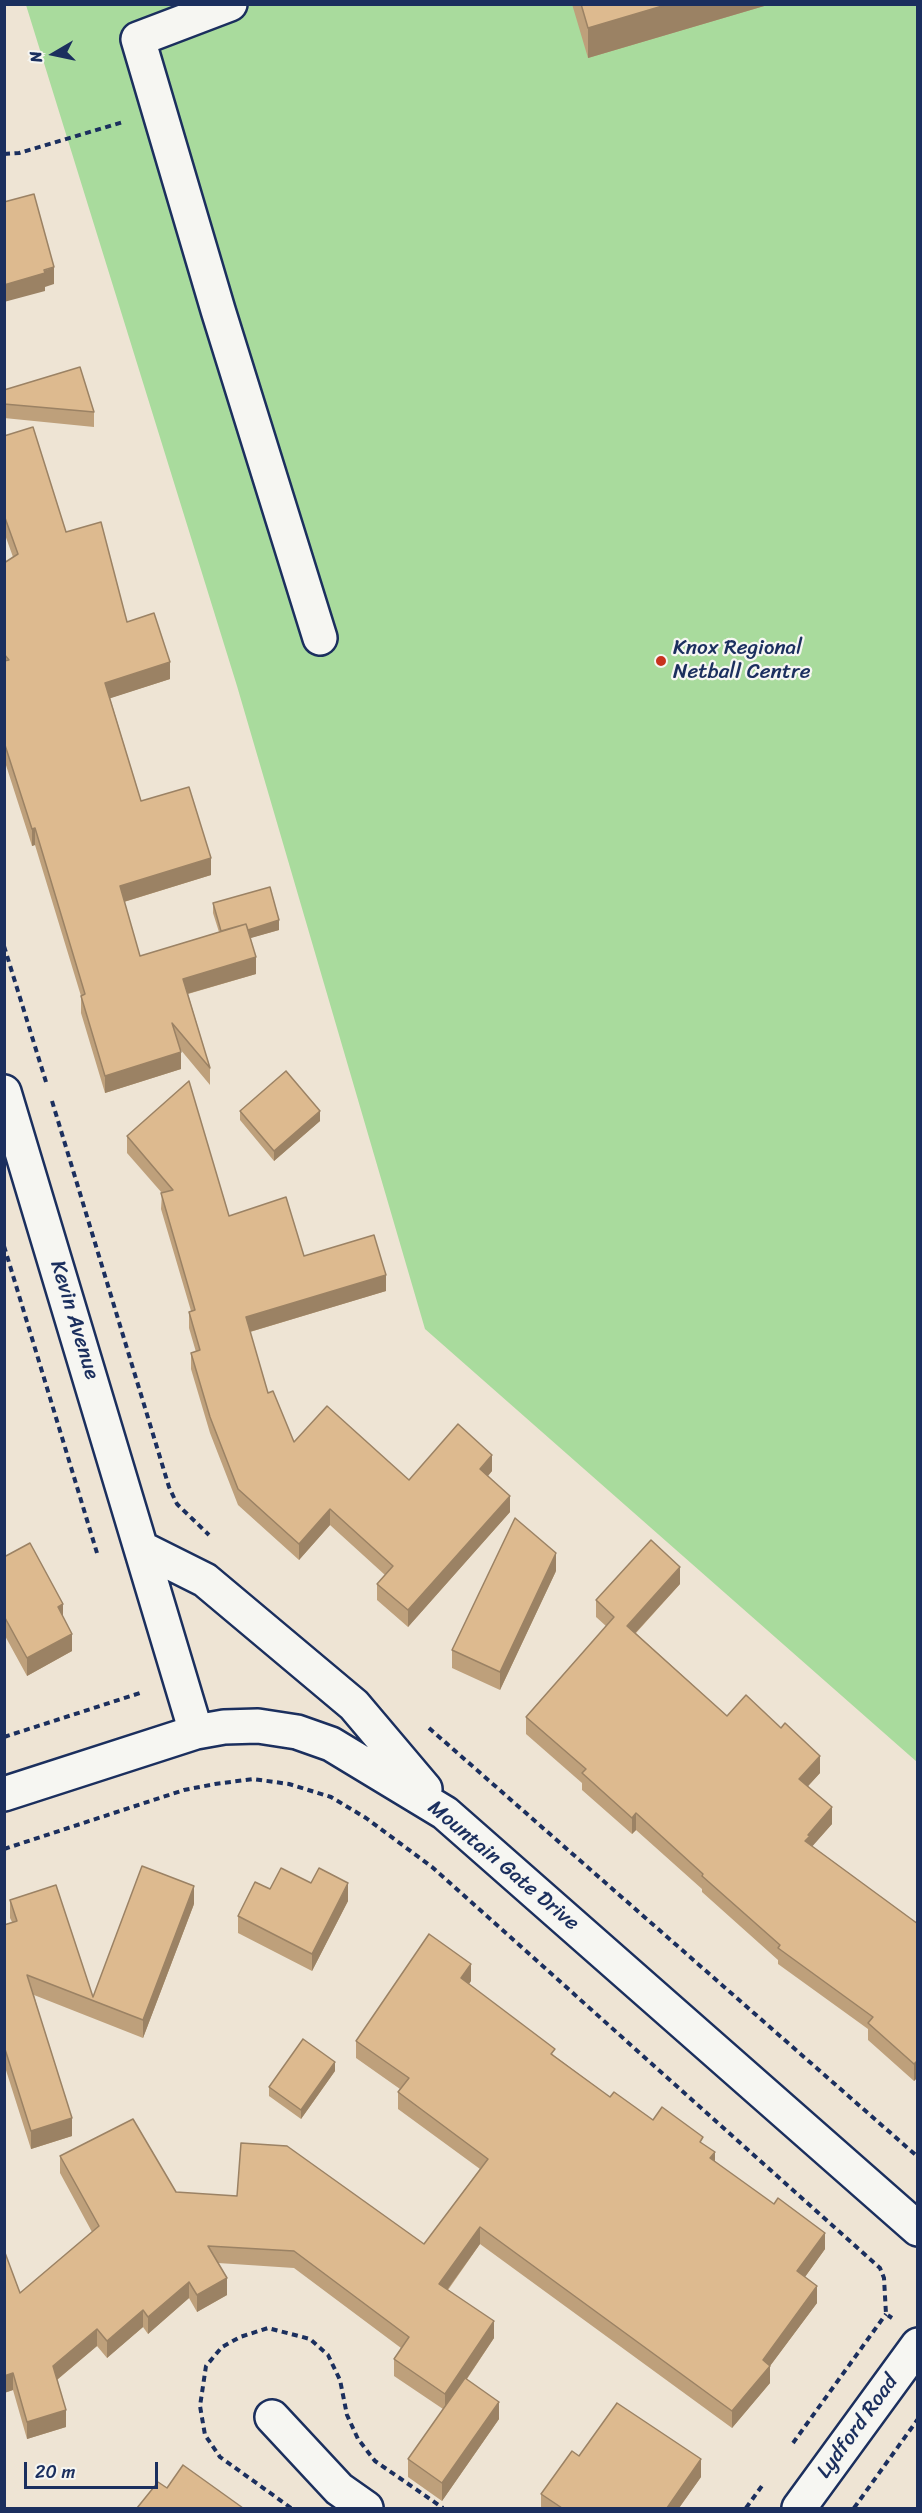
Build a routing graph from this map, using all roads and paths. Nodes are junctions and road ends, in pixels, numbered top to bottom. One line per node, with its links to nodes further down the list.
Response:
1 (230, 4): 2 (street)
2 (158, 112): 3 (path); 4 (street)
3 (4, 154)
4 (320, 638)
5 (4, 946): 8 (path)
6 (4, 1092): 9 (street, Kevin Avenue)
7 (4, 1246): 10 (path)
8 (217, 1542)
9 (143, 1549): 13 (street, Kevin Avenue); 16 (street)
10 (98, 1556)
11 (136, 1682): 14 (path)
12 (423, 1723): 18 (path)
13 (196, 1732): 15 (street, Mountain Gate Drive); 16 (street, Mountain Gate Drive)
14 (4, 1737)
15 (4, 1794)
16 (446, 1813): 19 (street, Mountain Gate Drive)
17 (4, 1849): 20 (path)
18 (918, 2157)
19 (918, 2229)
20 (886, 2314): 21 (path); 25 (path)
21 (895, 2320)
22 (918, 2345): 29 (street, Lydford Road)
23 (272, 2417): 27 (street)
24 (918, 2419): 30 (path)
25 (788, 2450)
26 (767, 2479): 28 (path)
27 (366, 2508)
28 (746, 2508)
29 (799, 2508)
30 (854, 2508)

